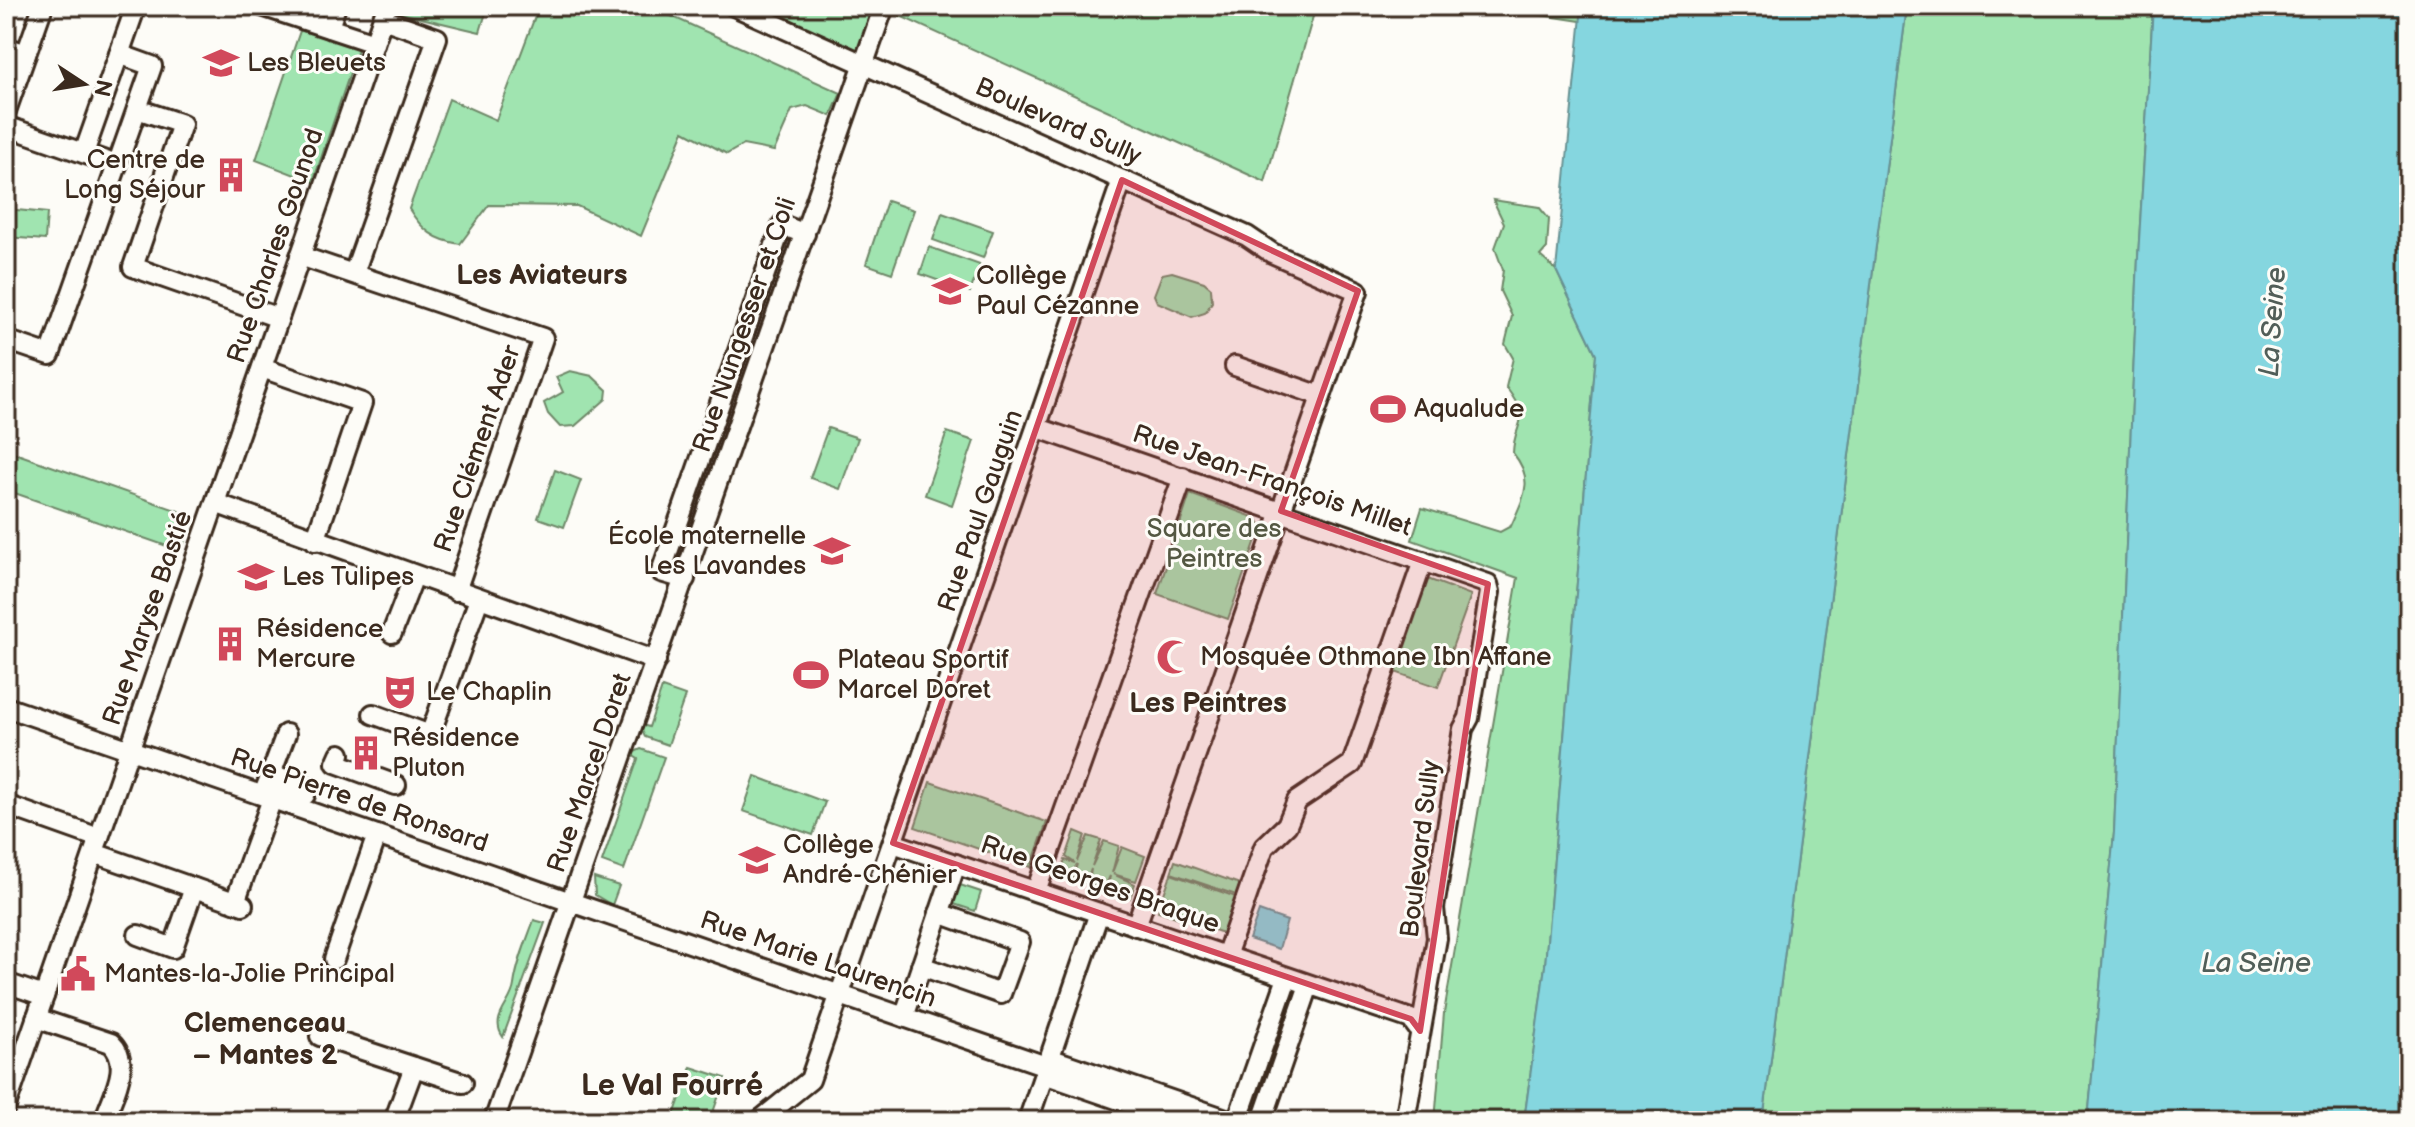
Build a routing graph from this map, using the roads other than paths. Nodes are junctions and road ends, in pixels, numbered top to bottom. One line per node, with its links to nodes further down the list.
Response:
1 (43, 6): 11 (street)
2 (136, 6): 12 (street)
3 (262, 6): 8 (street)
4 (336, 6): 8 (street)
5 (734, 6): 13 (street, Boulevard Sully)
6 (884, 6): 13 (street, Rue Nungesser et Coli)
7 (385, 12): 9 (street, Rue Charles Gounod); 21 (street)
8 (329, 28): 9 (street)
9 (374, 43): 20 (street, Rue Charles Gounod)
10 (6, 47): 11 (street)
11 (26, 54): 15 (street)
12 (119, 54): 14 (street); 17 (street)
13 (864, 64): 19 (street, Boulevard Sully); 38 (street, Rue Nungesser et Coli)
14 (137, 109): 18 (street); 22 (street)
15 (6, 111)
16 (6, 126): 17 (street)
17 (84, 153): 18 (street)
18 (117, 165): 23 (street)
19 (1122, 180): 26 (street, Boulevard Sully); 27 (street, Rue Paul Gauguin)
20 (300, 256): 21 (street, Rue Clément Ader); 22 (street, Rue Charles Gounod)
21 (354, 273): 35 (street, Rue Clément Ader)
22 (279, 318): 25 (street, Rue Charles Gounod)
23 (6, 340)
24 (1235, 366): 26 (street)
25 (262, 368): 29 (street, Rue Charles Gounod); 31 (street)
26 (1321, 396): 30 (street)
27 (1038, 428): 28 (street, Rue Jean-François Millet); 48 (street, Rue Paul Gauguin)
28 (1183, 477): 30 (street, Rue Jean-François Millet); 52 (street)
29 (215, 503): 31 (street); 42 (street, Rue Maryse Bastié)
30 (1281, 511): 32 (street, Rue Jean-François Millet); 56 (street)
31 (315, 541): 33 (street)
32 (1423, 561): 34 (street, Rue Jean-François Millet); 58 (street)
33 (414, 576): 35 (street); 37 (street)
34 (1488, 584): 68 (street, Boulevard Sully)
35 (456, 591): 36 (street)
36 (479, 599): 38 (street); 40 (street)
37 (392, 633)
38 (656, 661): 53 (street, Rue Marcel Doret)
39 (6, 707): 42 (street, Rue Pierre de Ronsard)
40 (373, 714)
41 (286, 734): 45 (street)
42 (130, 749): 45 (street, Rue Pierre de Ronsard); 49 (street, Rue Maryse Bastié)
43 (340, 754): 44 (street)
44 (396, 785)
45 (267, 797): 47 (street, Rue Pierre de Ronsard); 51 (street)
46 (6, 805): 49 (street)
47 (377, 835): 53 (street, Rue Pierre de Ronsard); 59 (street)
48 (893, 843): 50 (street, Rue Georges Braque); 64 (street, Rue Paul Gauguin)
49 (96, 845): 51 (street); 65 (street, Rue Maryse Bastié)
50 (956, 864): 52 (street, Rue Georges Braque); 54 (street)
51 (194, 888): 57 (street)
52 (1036, 891): 55 (street, Rue Georges Braque)
53 (572, 902): 64 (street, Rue Marie Laurencin); 77 (street, Rue Marcel Doret)
54 (939, 913): 60 (street); 60 (street)
55 (1099, 913): 56 (street, Rue Georges Braque); 70 (street)
56 (1136, 926): 58 (street, Rue Georges Braque)
57 (138, 935)
58 (1226, 956): 61 (street, Rue Georges Braque)
59 (334, 959)
60 (921, 966): 66 (street)
61 (1287, 978): 63 (street, Rue Georges Braque); 81 (street)
62 (6, 983): 65 (street)
63 (1309, 985): 68 (street, Rue Georges Braque); 82 (street)
64 (840, 995): 66 (street, Rue Marie Laurencin); 74 (street, Rue Paul Gauguin)
65 (44, 996): 67 (street, Rue Maryse Bastié)
66 (904, 1017): 70 (street, Rue Marie Laurencin)
67 (36, 1018): 73 (street, Rue Maryse Bastié); 75 (street)
68 (1420, 1031): 83 (street, Boulevard Sully)
69 (320, 1036): 71 (street)
70 (1047, 1066): 79 (street); 80 (street); 81 (street)
71 (414, 1067): 72 (street); 76 (street)
72 (463, 1083)
73 (6, 1106)
74 (763, 1118): 78 (street)
75 (104, 1121)
76 (394, 1121)
77 (494, 1121)
78 (785, 1121)
79 (1028, 1121)
80 (1180, 1121)
81 (1234, 1121)
82 (1262, 1121)
83 (1405, 1121)

